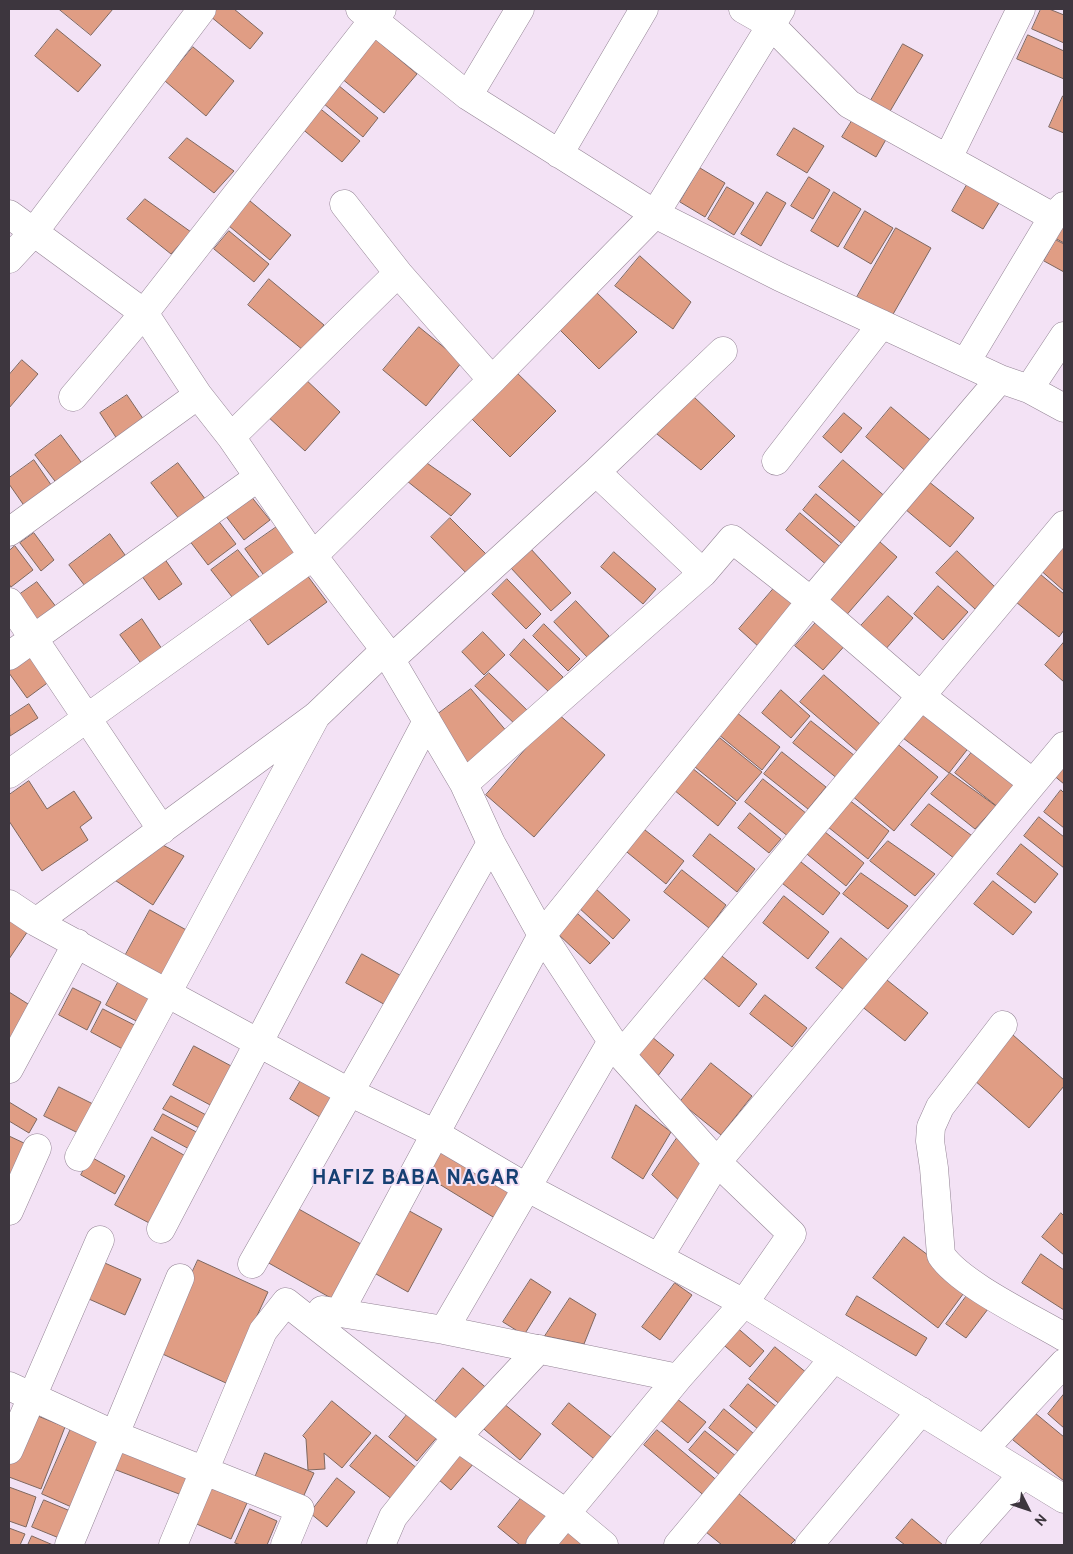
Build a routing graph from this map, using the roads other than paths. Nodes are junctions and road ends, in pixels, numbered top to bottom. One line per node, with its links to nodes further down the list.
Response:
1 (202, 9): 15 (street)
2 (520, 9): 8 (street)
3 (644, 9): 9 (street)
4 (744, 9): 7 (street)
5 (1021, 9): 10 (street)
6 (372, 12): 8 (street); 18 (street)
7 (776, 17): 10 (street); 14 (street)
8 (468, 96): 9 (street)
9 (559, 154): 14 (street)
10 (948, 158): 12 (street)
11 (344, 204): 17 (street)
12 (1059, 212): 22 (street)
13 (9, 214): 15 (street)
14 (655, 214): 19 (street); 24 (street)
15 (33, 233): 16 (street); 18 (street)
16 (9, 259)
17 (398, 273): 24 (street); 29 (street)
18 (144, 313): 26 (street); 27 (street)
19 (882, 324): 22 (street); 30 (street)
20 (1064, 336): 25 (street)
21 (723, 351): 31 (street)
22 (966, 362): 23 (street)
23 (1000, 379): 25 (street); 37 (street)
24 (492, 380): 35 (street)
25 (1029, 389): 28 (street)
26 (198, 395): 29 (street); 34 (street)
27 (73, 397)
28 (1064, 408)
29 (231, 437): 32 (street)
30 (776, 461)
31 (596, 472): 36 (street); 40 (street)
32 (257, 478): 35 (street); 39 (street)
33 (1064, 525): 42 (street)
34 (9, 532)
35 (312, 556): 40 (street); 44 (street)
36 (703, 572): 37 (street); 49 (street)
37 (811, 601): 42 (street); 54 (street)
38 (9, 602): 39 (street)
39 (34, 637): 41 (street); 44 (street)
40 (388, 655): 43 (street); 45 (street)
41 (9, 656)
42 (921, 696): 48 (street); 59 (street)
43 (316, 716): 50 (street); 56 (street)
44 (88, 718): 47 (street); 50 (street)
45 (427, 721): 49 (street); 58 (street)
46 (1064, 746): 48 (street)
47 (9, 774)
48 (1033, 783): 65 (street)
49 (464, 784): 51 (street)
50 (162, 830): 53 (street)
51 (491, 843): 54 (street); 61 (street)
52 (9, 904): 53 (street)
53 (36, 922): 55 (street)
54 (542, 935): 59 (street); 62 (street)
55 (77, 943): 56 (street); 60 (street)
56 (167, 992): 58 (street); 64 (street)
57 (1003, 1025): 77 (street)
58 (259, 1041): 61 (street); 68 (street)
59 (617, 1048): 65 (street); 66 (street)
60 (9, 1069)
61 (349, 1092): 62 (street); 71 (street)
62 (436, 1134): 66 (street); 75 (street)
63 (36, 1148): 67 (street)
64 (80, 1157)
65 (717, 1162): 70 (street); 74 (street)
66 (526, 1187): 70 (street); 76 (street)
67 (9, 1211)
68 (160, 1229)
69 (100, 1240): 82 (street)
70 (659, 1257): 74 (street)
71 (252, 1264)
72 (180, 1278): 84 (street)
73 (286, 1302): 75 (street); 85 (street); 88 (street)
74 (744, 1303): 79 (street); 81 (street)
75 (339, 1313): 76 (street)
76 (444, 1330): 78 (street)
77 (1064, 1337)
78 (539, 1348): 81 (street); 85 (street)
79 (834, 1358): 83 (street); 98 (street)
80 (1064, 1363): 86 (street)
81 (678, 1378): 91 (street)
82 (20, 1392): 84 (street); 87 (street)
83 (921, 1411): 86 (street); 99 (street)
84 (115, 1435): 88 (street); 92 (street)
85 (457, 1437): 91 (street); 95 (street)
86 (984, 1449): 89 (street)
87 (9, 1450)
88 (204, 1473): 93 (street); 94 (street)
89 (1023, 1474): 90 (street); 100 (street)
90 (1064, 1499)
91 (567, 1514): 96 (street); 97 (street)
92 (69, 1545)
93 (173, 1545)
94 (285, 1545)
95 (381, 1545)
96 (540, 1545)
97 (604, 1545)
98 (678, 1545)
99 (808, 1545)
100 (960, 1545)

